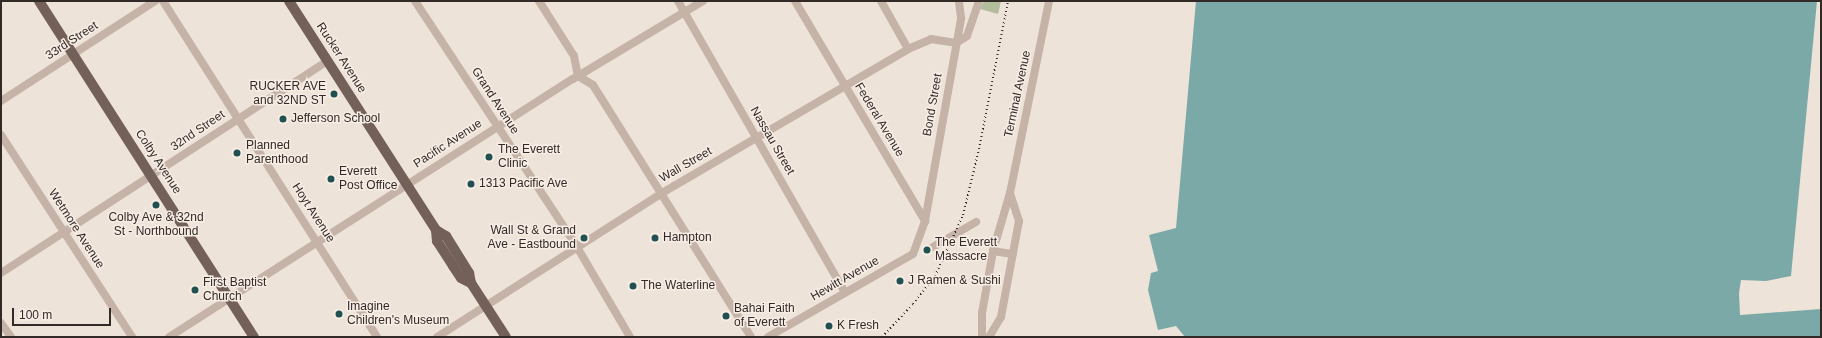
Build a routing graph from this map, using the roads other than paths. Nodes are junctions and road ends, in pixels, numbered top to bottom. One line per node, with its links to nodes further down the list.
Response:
1 (39, 1): 17 (main road, Colby Avenue)
2 (156, 1): 17 (street, 33rd Street)
3 (163, 1): 22 (street, Hoyt Avenue)
4 (289, 1): 18 (main road, Rucker Avenue)
5 (414, 1): 23 (street, Grand Avenue)
6 (539, 1): 19 (street)
7 (678, 1): 14 (street, Nassau Street)
8 (703, 1): 14 (street, Pacific Avenue)
9 (795, 1): 20 (street, Federal Avenue)
10 (881, 1): 16 (street)
11 (959, 1): 15 (street, Bond Street)
12 (979, 1): 15 (street)
13 (1049, 1): 29 (street, Terminal Avenue)
14 (684, 12): 19 (street, Pacific Avenue); 25 (street, Nassau Street)
15 (956, 43): 16 (street, Wall Street); 30 (street, Bond Street)
16 (908, 49): 20 (street, Wall Street)
17 (73, 55): 21 (street, 33rd Street); 26 (main road, Colby Avenue)
18 (328, 61): 22 (street, 32nd Street); 27 (main road, Rucker Avenue)
19 (578, 76): 23 (street, Pacific Avenue); 28 (street)
20 (844, 86): 25 (street, Wall Street); 30 (street, Federal Avenue)
21 (1, 101)
22 (238, 119): 26 (street, 32nd Street); 33 (street, Hoyt Avenue)
23 (497, 127): 27 (street, Pacific Avenue); 35 (street, Grand Avenue)
24 (1, 134): 32 (street, Wetmore Avenue)
25 (757, 138): 28 (street, Wall Street); 39 (street, Nassau Street)
26 (152, 177): 32 (street, 32nd Street); 40 (main road, Colby Avenue)
27 (407, 185): 33 (street, Pacific Avenue); 41 (main road, Rucker Avenue)
28 (662, 193): 35 (street, Wall Street); 51 (street)
29 (1010, 193): 36 (street, Terminal Avenue); 37 (street, Terminal Avenue)
30 (924, 221): 39 (street, Hewitt Avenue)
31 (976, 222): 34 (street)
32 (64, 232): 38 (street, 32nd Street); 44 (street, Wetmore Avenue)
33 (317, 242): 40 (street, Pacific Avenue); 47 (street, Hoyt Avenue)
34 (933, 247)
35 (577, 248): 41 (street, Wall Street); 50 (street, Grand Avenue)
36 (993, 251): 37 (street); 53 (street, Terminal Avenue)
37 (1012, 254): 54 (street, Terminal Avenue)
38 (1, 273)
39 (845, 293): 52 (street, Hewitt Avenue)
40 (229, 298): 45 (street, Pacific Avenue); 46 (main road, Colby Avenue)
41 (486, 306): 48 (street, Wall Street); 49 (main road, Rucker Avenue)
42 (1, 323): 43 (street)
43 (11, 337)
44 (132, 337)
45 (169, 337)
46 (254, 337)
47 (377, 337)
48 (437, 337)
49 (505, 337)
50 (630, 337)
51 (751, 337)
52 (768, 337)
53 (982, 337)
54 (989, 337)

